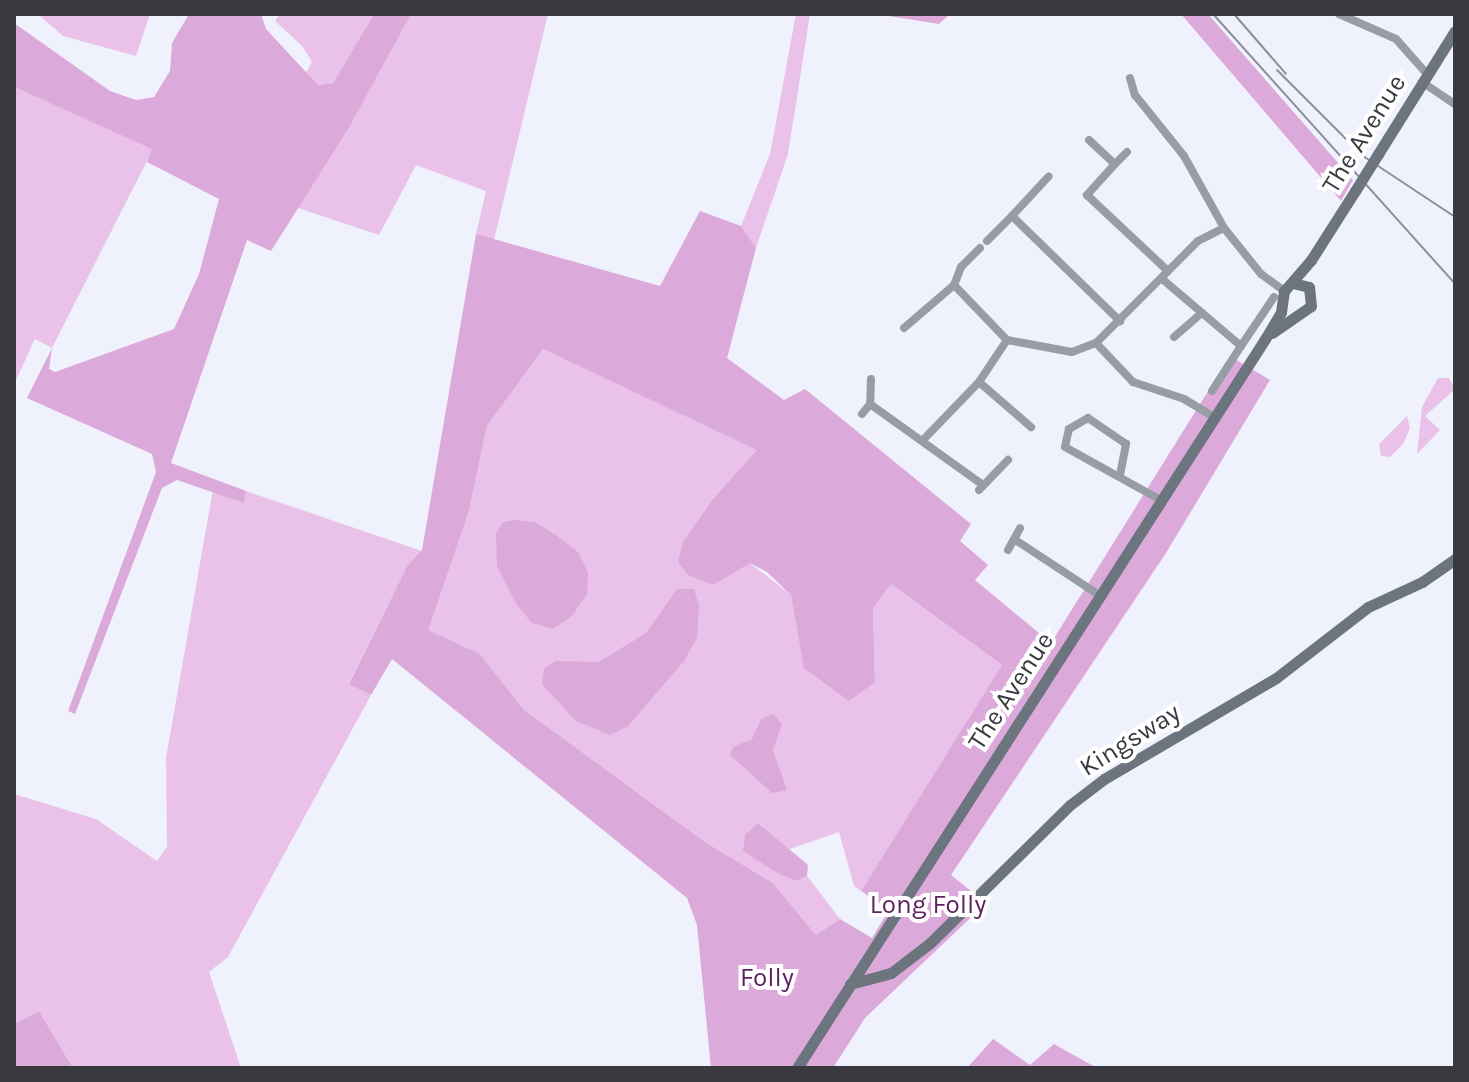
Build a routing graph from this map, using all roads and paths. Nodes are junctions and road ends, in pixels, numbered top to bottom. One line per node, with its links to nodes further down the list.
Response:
1 (1339, 14): 4 (street)
2 (1455, 31): 4 (street, The Avenue)
3 (1130, 78): 11 (street)
4 (1425, 78): 5 (street); 12 (street, The Avenue, bridge)
5 (1455, 104)
6 (1089, 140): 8 (street)
7 (1127, 152): 8 (street)
8 (1115, 164): 13 (street)
9 (1049, 176): 10 (street)
10 (1012, 216): 15 (street); 20 (street)
11 (1224, 228): 13 (street); 17 (street)
12 (1311, 260): 16 (street, The Avenue); 17 (street, The Avenue)
13 (1168, 271): 14 (street)
14 (1161, 278): 18 (street); 20 (street)
15 (954, 285): 21 (street); 24 (street)
16 (1309, 287): 17 (street); 19 (street, The Avenue)
17 (1284, 294): 19 (street); 23 (street, The Avenue); 26 (street)
18 (1202, 313): 22 (street); 26 (street)
19 (1302, 314): 23 (street, The Avenue)
20 (1120, 321): 25 (street)
21 (904, 328)
22 (1174, 337)
23 (1265, 339): 32 (street, The Avenue)
24 (1007, 340): 25 (street); 28 (street)
25 (1096, 343): 32 (street)
26 (1241, 346): 29 (street)
27 (871, 379): 30 (street)
28 (979, 382): 33 (street); 34 (street)
29 (1212, 391)
30 (870, 404): 31 (street); 34 (street)
31 (862, 414)
32 (1212, 416): 37 (street, The Avenue)
33 (1031, 427)
34 (923, 440): 35 (street)
35 (1008, 460)
36 (1120, 475): 36 (street); 37 (street)
37 (1159, 499): 42 (street, The Avenue)
38 (1020, 528): 39 (street)
39 (1014, 539): 40 (street); 42 (street)
40 (1008, 550)
41 (1455, 559): 43 (street, Kingsway)
42 (1099, 595): 43 (street, The Avenue)
43 (850, 984): 44 (street, The Avenue)
44 (797, 1068)

